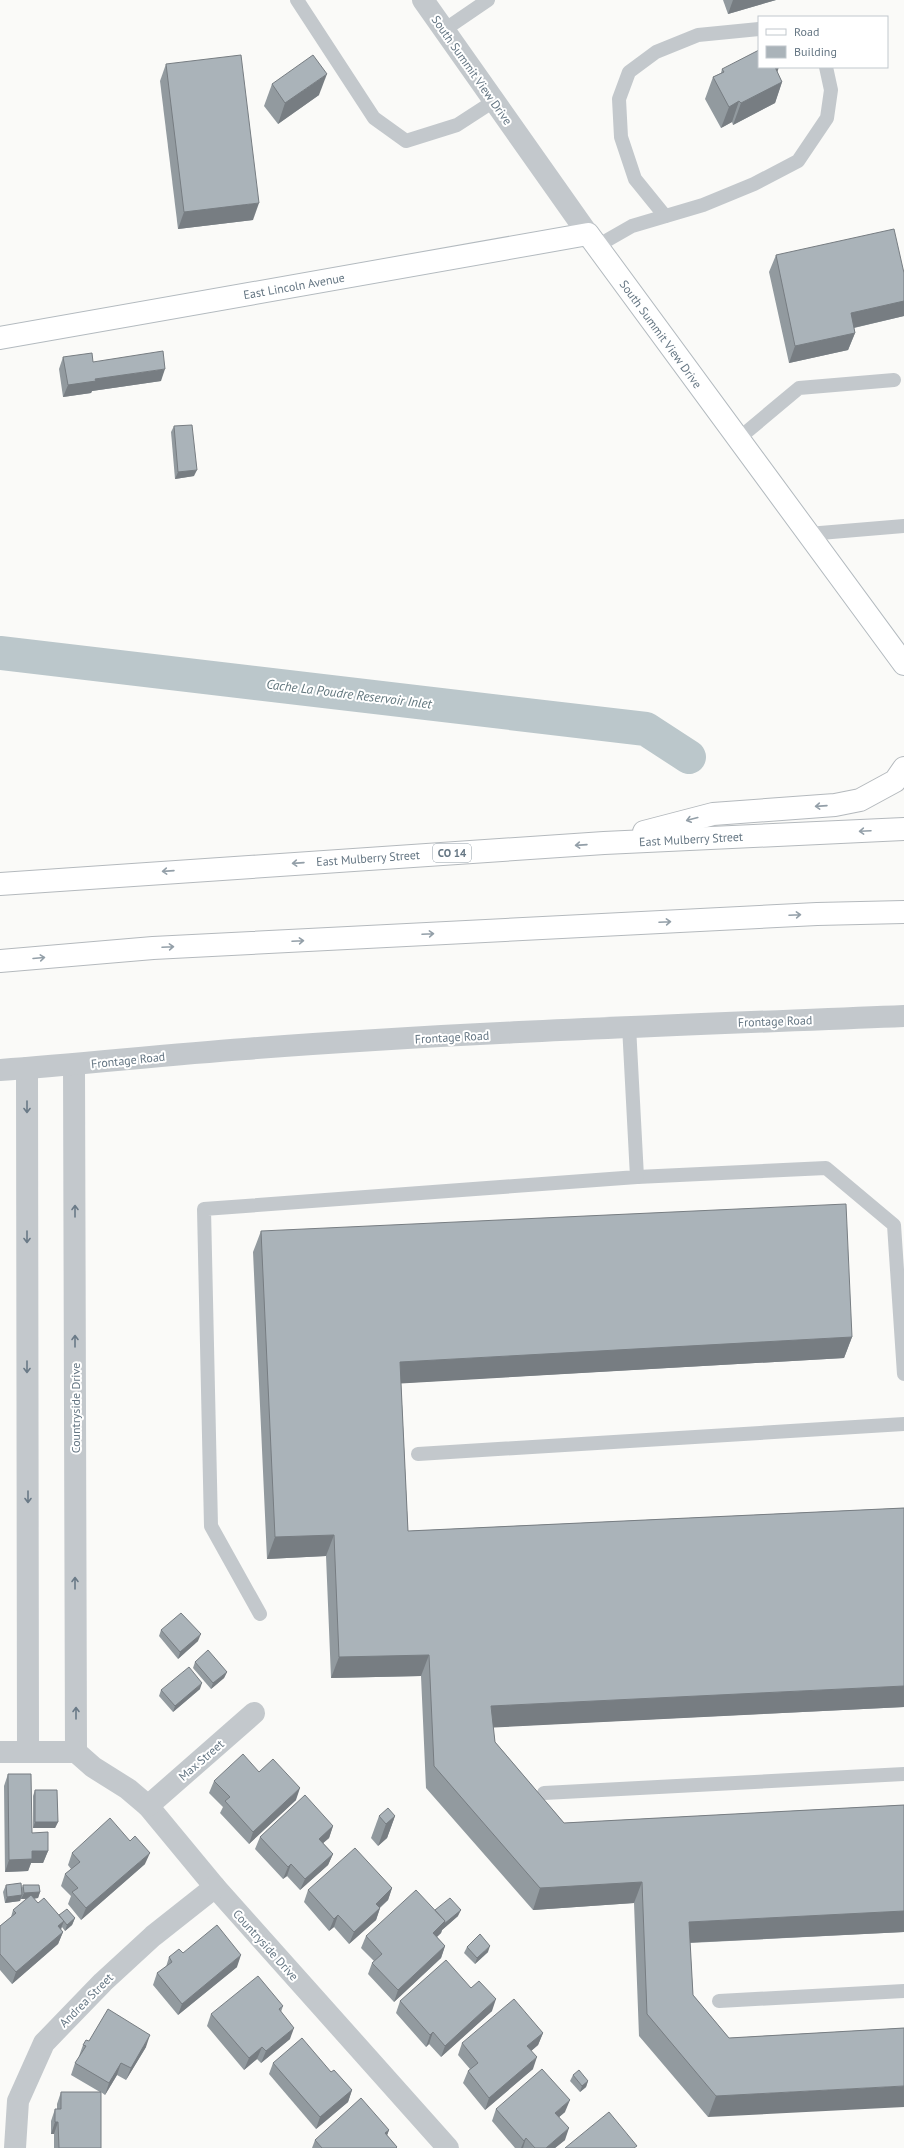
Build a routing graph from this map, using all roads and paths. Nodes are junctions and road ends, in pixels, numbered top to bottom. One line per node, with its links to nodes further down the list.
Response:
1 (298, 0): 7 (lane)
2 (423, 0): 5 (street, South Summit View Drive)
3 (488, 0): 5 (lane)
4 (758, 29): 8 (lane)
5 (444, 30): 7 (street, South Summit View Drive)
6 (826, 68): 8 (lane)
7 (494, 101): 9 (street, South Summit View Drive)
8 (665, 216): 9 (lane)
9 (592, 240): 10 (main road, East Lincoln Avenue); 12 (main road, South Summit View Drive)
10 (0, 338)
11 (894, 380): 12 (lane)
12 (738, 439): 14 (main road, South Summit View Drive)
13 (904, 526): 14 (lane)
14 (808, 534): 15 (main road, South Summit View Drive)
15 (904, 664)
16 (904, 768): 18 (main road, one-way to 18)
17 (904, 829): 18 (main road, East Mulberry Street / CO 14, one-way to 18)
18 (604, 843): 19 (main road, East Mulberry Street / CO 14, one-way to 19)
19 (0, 884)
20 (904, 912): 21 (main road, one-way to 20)
21 (0, 961)
22 (904, 1016): 23 (street, Frontage Road)
23 (630, 1026): 24 (street, Frontage Road); 27 (lane)
24 (74, 1065): 25 (street, Frontage Road); 35 (street, Countryside Drive, one-way to 24)
25 (27, 1068): 26 (street, Frontage Road); 33 (street, one-way to 33)
26 (0, 1070)
27 (637, 1177): 28 (lane); 31 (lane)
28 (904, 1374)
29 (904, 1424): 30 (lane)
30 (418, 1454)
31 (260, 1614)
32 (254, 1713): 38 (street, Max Street)
33 (28, 1751): 34 (street); 35 (street)
34 (0, 1752)
35 (76, 1752): 38 (street, Countryside Drive)
36 (904, 1774): 37 (lane)
37 (544, 1793)
38 (148, 1806): 39 (street, Countryside Drive)
39 (215, 1887): 42 (street, Andrea Street); 43 (street, Countryside Drive)
40 (904, 1991): 41 (lane)
41 (719, 2001)
42 (15, 2148)
43 (448, 2148)

